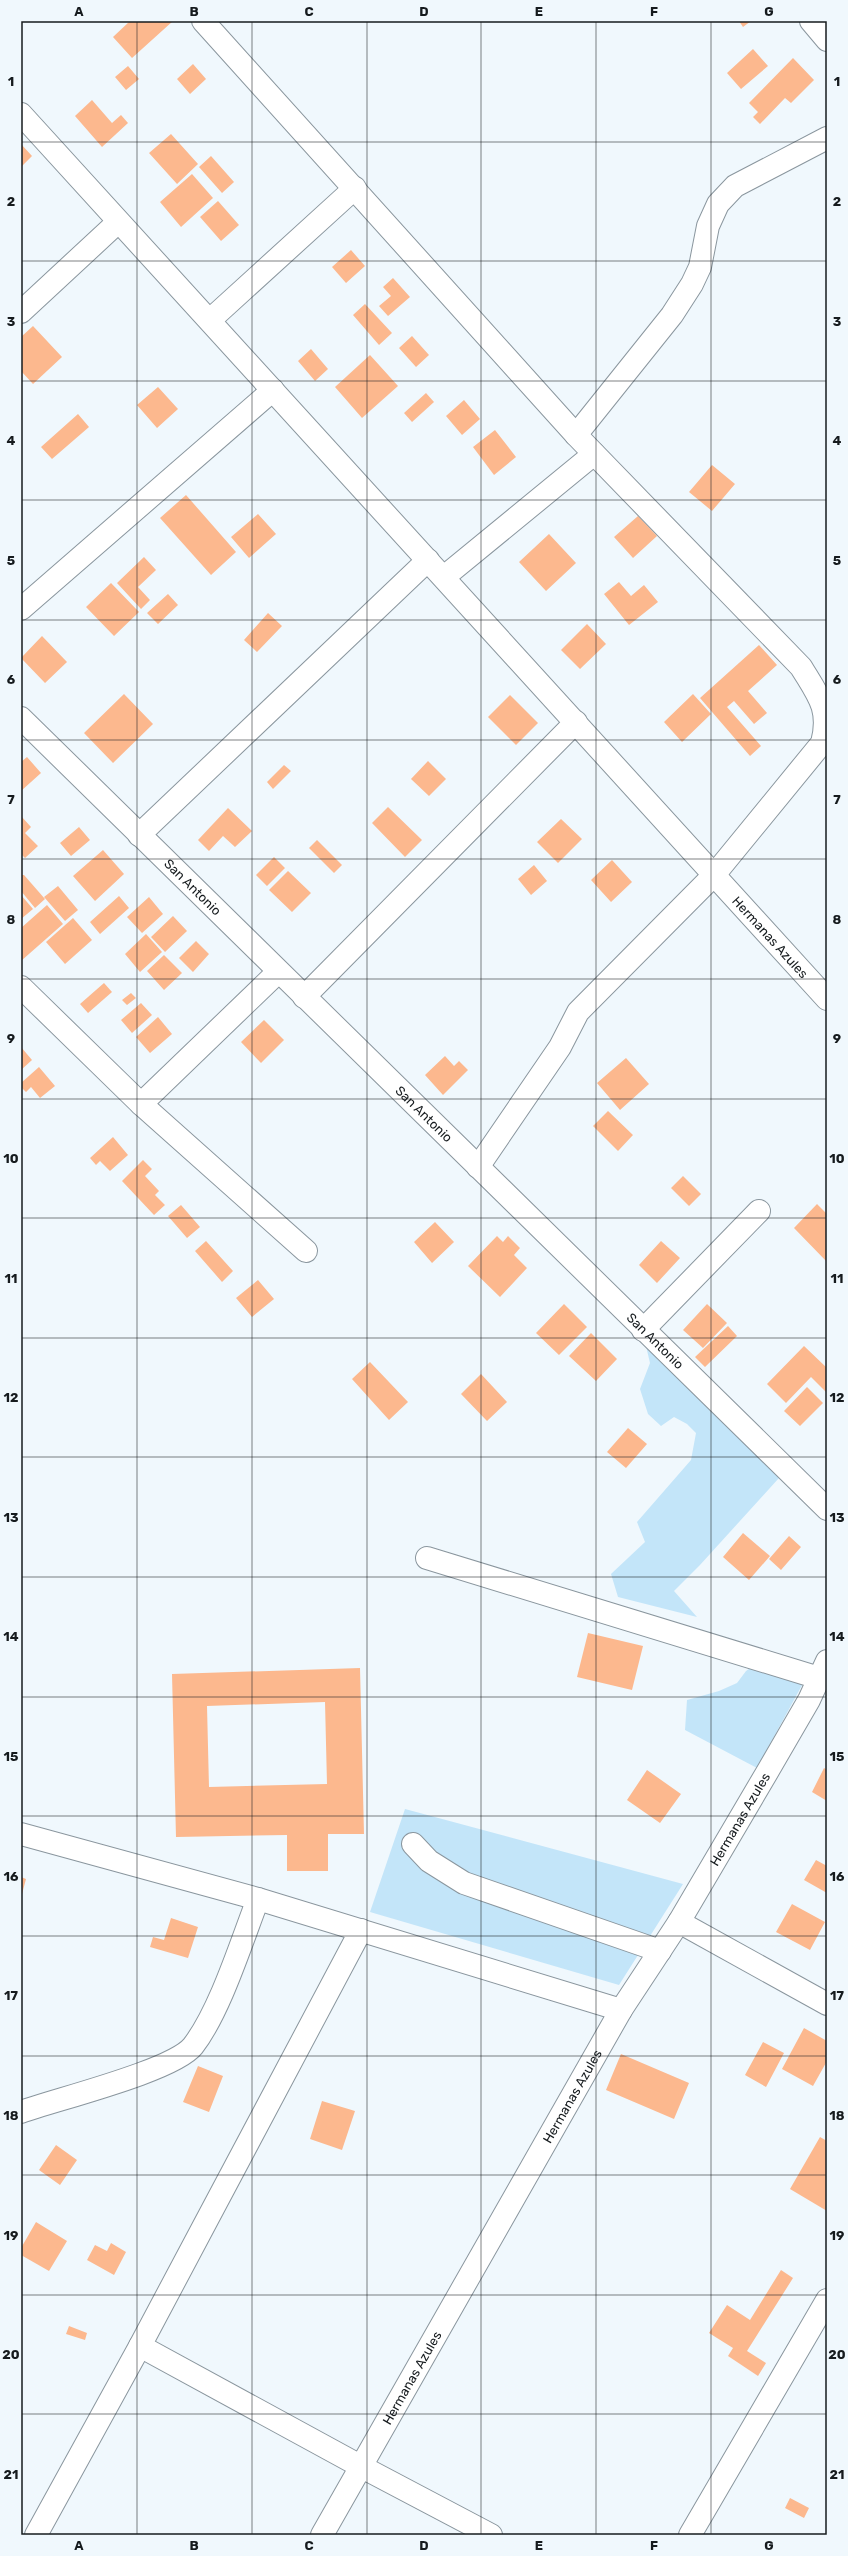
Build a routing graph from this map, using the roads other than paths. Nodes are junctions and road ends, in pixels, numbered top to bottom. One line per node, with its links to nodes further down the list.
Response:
1 (203, 21): 6 (street)
2 (811, 21): 3 (street)
3 (827, 40)
4 (21, 114): 7 (street, Hermanas Azules)
5 (827, 138): 11 (street)
6 (354, 188): 9 (street); 11 (street)
7 (118, 222): 8 (street); 9 (street, Hermanas Azules)
8 (21, 312)
9 (210, 320): 10 (street, Hermanas Azules)
10 (273, 390): 13 (street, Hermanas Azules); 15 (street)
11 (576, 435): 12 (street)
12 (594, 454): 14 (street); 19 (street)
13 (428, 560): 14 (street, Hermanas Azules); 18 (street)
14 (444, 577): 17 (street, Hermanas Azules)
15 (24, 599)
16 (21, 718): 18 (street, San Antonio)
17 (576, 722): 19 (street, Hermanas Azules); 22 (street)
18 (139, 836): 20 (street, San Antonio)
19 (714, 875): 23 (street, Hermanas Azules); 25 (street)
20 (278, 972): 22 (street, San Antonio); 24 (street)
21 (21, 987): 24 (street)
22 (304, 997): 25 (street, San Antonio)
23 (827, 999)
24 (141, 1104): 27 (street)
25 (478, 1167): 28 (street, San Antonio)
26 (759, 1211): 28 (street)
27 (306, 1251)
28 (643, 1330): 29 (street, San Antonio)
29 (827, 1510)
30 (427, 1558): 31 (street)
31 (823, 1670): 35 (street, Hermanas Azules)
32 (21, 1834): 34 (street)
33 (413, 1844): 37 (street)
34 (258, 1899): 36 (street); 40 (street)
35 (679, 1922): 37 (street, Hermanas Azules); 38 (street)
36 (361, 1930): 39 (street); 42 (street)
37 (660, 1951): 39 (street, Hermanas Azules)
38 (827, 2004)
39 (621, 2010): 43 (street, Hermanas Azules)
40 (21, 2112)
41 (827, 2300): 47 (street)
42 (140, 2346): 43 (street); 44 (street)
43 (362, 2467): 45 (street, Hermanas Azules); 46 (street)
44 (36, 2535)
45 (322, 2535)
46 (491, 2535)
47 (690, 2535)

